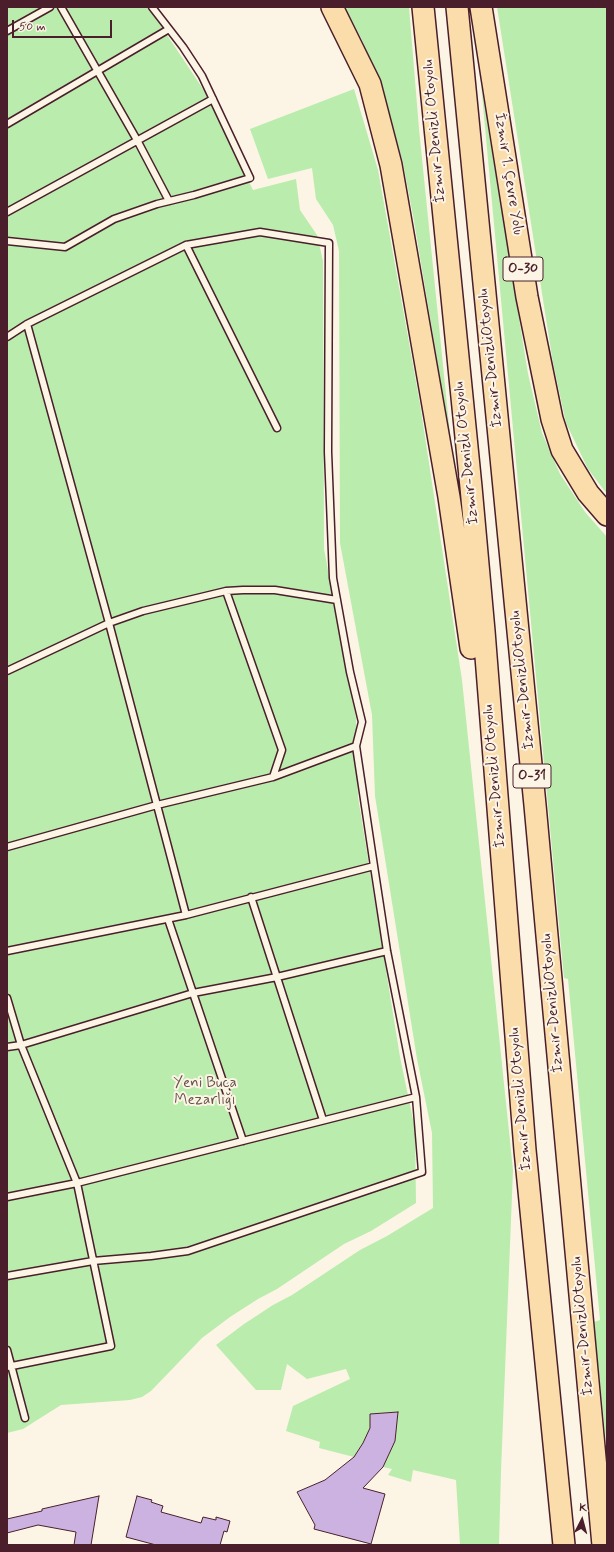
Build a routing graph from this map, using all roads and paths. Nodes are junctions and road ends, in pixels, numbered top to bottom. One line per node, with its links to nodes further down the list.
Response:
1 (50, 7): 9 (lane)
2 (61, 7): 10 (lane)
3 (152, 7): 8 (lane)
4 (332, 7): 29 (highway)
5 (423, 7): 29 (highway, İzmir-Denizli Otoyolu / O-31)
6 (458, 7): 53 (highway, İzmir-DenizliOtoyolu / O-31)
7 (481, 7): 21 (highway, İzmir 1. Çevre Yolu / O-30)
8 (169, 29): 10 (lane); 11 (lane)
9 (7, 31)
10 (98, 71): 12 (lane); 13 (lane)
11 (213, 99): 13 (lane); 14 (lane)
12 (7, 124)
13 (137, 140): 14 (lane); 15 (lane)
14 (169, 201): 16 (lane)
15 (7, 212)
16 (7, 241)
17 (186, 245): 18 (lane); 20 (lane); 23 (lane)
18 (27, 324): 19 (lane); 24 (lane)
19 (7, 337)
20 (277, 428)
21 (607, 515)
22 (226, 591): 23 (lane); 24 (lane); 27 (lane)
23 (337, 600): 26 (lane)
24 (109, 623): 25 (lane); 28 (lane)
25 (7, 672)
26 (356, 746): 27 (lane); 31 (lane)
27 (273, 777): 28 (lane)
28 (157, 805): 30 (lane); 33 (lane)
29 (498, 805): 52 (highway, İzmir-Denizli Otoyolu / O-31)
30 (7, 847)
31 (374, 866): 32 (lane); 36 (lane)
32 (251, 897): 33 (lane); 37 (lane)
33 (186, 915): 34 (lane)
34 (168, 919): 35 (lane); 38 (lane)
35 (7, 951)
36 (386, 951): 37 (lane); 42 (lane)
37 (277, 977): 38 (lane); 43 (lane)
38 (193, 993): 40 (lane); 44 (lane)
39 (7, 998): 40 (lane)
40 (21, 1045): 41 (lane); 45 (lane)
41 (7, 1047)
42 (416, 1098): 43 (lane); 47 (lane)
43 (323, 1120): 44 (lane)
44 (243, 1141): 45 (lane)
45 (77, 1183): 46 (lane); 47 (lane)
46 (7, 1197)
47 (93, 1261): 48 (lane); 50 (lane)
48 (7, 1276)
49 (7, 1350): 50 (lane)
50 (9, 1366): 51 (lane)
51 (25, 1418)
52 (564, 1545)
53 (603, 1545)

